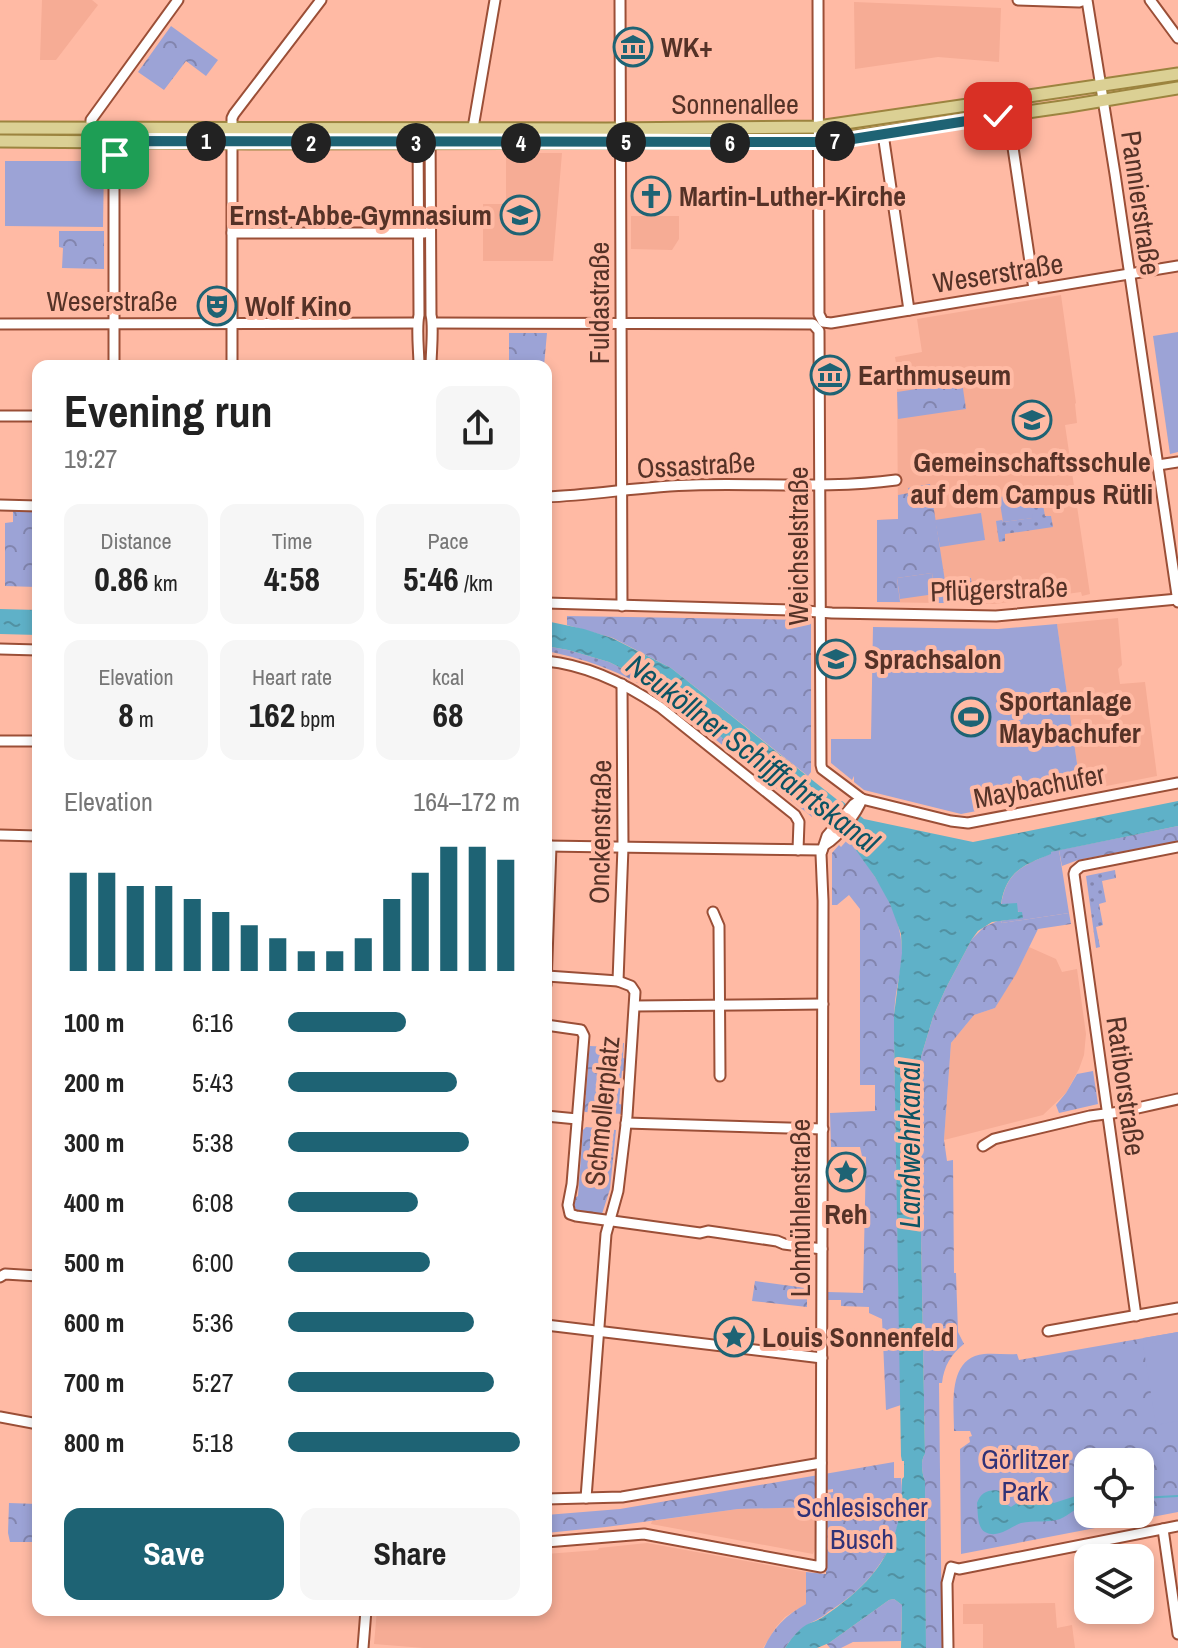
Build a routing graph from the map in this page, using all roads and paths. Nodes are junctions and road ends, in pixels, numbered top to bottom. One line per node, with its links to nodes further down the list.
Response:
1 (178, 0): 19 (street)
2 (321, 0): 20 (street)
3 (495, 0): 22 (street)
4 (620, 0): 23 (street, Fuldastraße)
5 (818, 0): 17 (street)
6 (1018, 0): 7 (street)
7 (1086, 0): 11 (street, Pannierstraße)
8 (1150, 0): 9 (street)
9 (1178, 38)
10 (1178, 74): 11 (main road, Sonnenallee)
11 (1101, 86): 13 (main road, Sonnenallee); 14 (street, Pannierstraße)
12 (1178, 88): 14 (main road, Sonnenallee)
13 (1073, 90): 15 (main road); 17 (main road, Sonnenallee)
14 (1104, 100): 15 (main road, Sonnenallee); 35 (street, Pannierstraße)
15 (1076, 105): 16 (main road, Sonnenallee)
16 (1008, 114): 24 (main road, Sonnenallee); 36 (street)
17 (818, 127): 23 (main road, Sonnenallee); 29 (street)
18 (0, 128): 19 (main road, Sonnenallee)
19 (91, 128): 25 (main road, Sonnenallee)
20 (231, 128): 21 (main road, Sonnenallee); 25 (main road, Sonnenallee); 27 (street)
21 (424, 128): 22 (main road, Sonnenallee); 30 (street)
22 (473, 128): 23 (main road, Sonnenallee)
23 (620, 129): 28 (street, Fuldastraße)
24 (883, 134): 29 (main road, Sonnenallee); 37 (street)
25 (114, 135): 26 (main road, Sonnenallee); 27 (main road, Sonnenallee); 38 (street)
26 (0, 141)
27 (231, 142): 30 (main road, Sonnenallee); 31 (street)
28 (621, 142): 29 (main road, Sonnenallee); 30 (main road, Sonnenallee); 42 (street, Fuldastraße)
29 (819, 142): 37 (street, Weserstraße)
30 (424, 143): 32 (street); 33 (street)
31 (232, 233): 32 (street); 39 (street)
32 (418, 233): 33 (street); 40 (street)
33 (430, 233): 41 (street)
34 (1178, 266): 35 (street, Weserstraße)
35 (1129, 274): 36 (street, Weserstraße); 51 (street, Pannierstraße)
36 (1034, 289): 37 (street, Weserstraße)
37 (909, 310)
38 (114, 323): 39 (street, Weserstraße); 43 (street, Weserstraße); 44 (street)
39 (232, 323): 40 (street, Weserstraße); 45 (street)
40 (417, 323): 46 (street)
41 (433, 323): 42 (street); 47 (street)
42 (621, 323): 53 (street, Weichselstraße); 54 (street, Fuldastraße)
43 (0, 324)
44 (114, 360)
45 (232, 360)
46 (419, 360)
47 (431, 360)
48 (0, 416): 49 (street)
49 (32, 416)
50 (1178, 462): 51 (street)
51 (1158, 465): 58 (street, Pannierstraße)
52 (896, 480): 53 (street, Ossastraße)
53 (820, 484): 54 (street, Ossastraße); 61 (street, Weichselstraße)
54 (622, 491): 55 (street, Ossastraße); 60 (street, Fuldastraße)
55 (552, 497)
56 (0, 505): 57 (street)
57 (32, 506)
58 (1178, 600): 61 (street, Pflügerstraße)
59 (552, 603): 60 (street, Pflügerstraße)
60 (622, 606): 61 (street, Pflügerstraße)
61 (821, 612): 68 (street, Weichselstraße)
62 (0, 649): 63 (street)
63 (32, 650)
64 (552, 662): 65 (street)
65 (622, 684): 74 (street, Onckenstraße); 77 (street)
66 (0, 741): 67 (street)
67 (32, 741)
68 (823, 770): 70 (street, Maybachufer)
69 (1178, 783): 70 (street, Maybachufer)
70 (862, 799): 75 (street)
71 (0, 835): 72 (street)
72 (32, 836)
73 (552, 846): 74 (street)
74 (623, 847): 77 (street); 80 (street, Onckenstraße)
75 (824, 847): 77 (street); 82 (street, Lohmühlenstraße)
76 (1178, 847): 87 (street, Ratiborstraße)
77 (798, 850)
78 (713, 912): 81 (street)
79 (552, 976): 80 (street)
80 (618, 981): 83 (street, Schmollerplatz)
81 (720, 1004): 82 (street); 83 (street); 85 (street)
82 (823, 1004): 91 (street, Lohmühlenstraße)
83 (635, 1006): 90 (street, Schmollerplatz)
84 (552, 1027): 89 (street, Schmollerplatz)
85 (720, 1076)
86 (1178, 1099): 87 (street)
87 (1107, 1114): 92 (street); 98 (street, Ratiborstraße)
88 (552, 1117): 89 (street)
89 (577, 1119): 93 (street, Schmollerplatz)
90 (626, 1123): 91 (street); 93 (street, Schmollerplatz)
91 (823, 1129): 94 (street, Lohmühlenstraße)
92 (983, 1146)
93 (608, 1220): 94 (street); 101 (street)
94 (822, 1249): 102 (street, Lohmühlenstraße)
95 (32, 1276): 96 (street)
96 (0, 1277)
97 (1178, 1308): 98 (street)
98 (1136, 1316): 100 (street)
99 (552, 1326): 101 (street)
100 (1048, 1331)
101 (599, 1332): 102 (street); 106 (street)
102 (822, 1358): 105 (street, Lohmühlenstraße)
103 (0, 1417): 104 (street)
104 (32, 1423)
105 (821, 1463): 106 (street); 110 (street, Lohmühlenstraße)
106 (586, 1498): 107 (street)
107 (552, 1499)
108 (1178, 1526): 109 (street)
109 (1163, 1529): 112 (street); 114 (street)
110 (552, 1542)
111 (366, 1616): 113 (street)
112 (1178, 1634)
113 (363, 1648)
114 (948, 1648)

